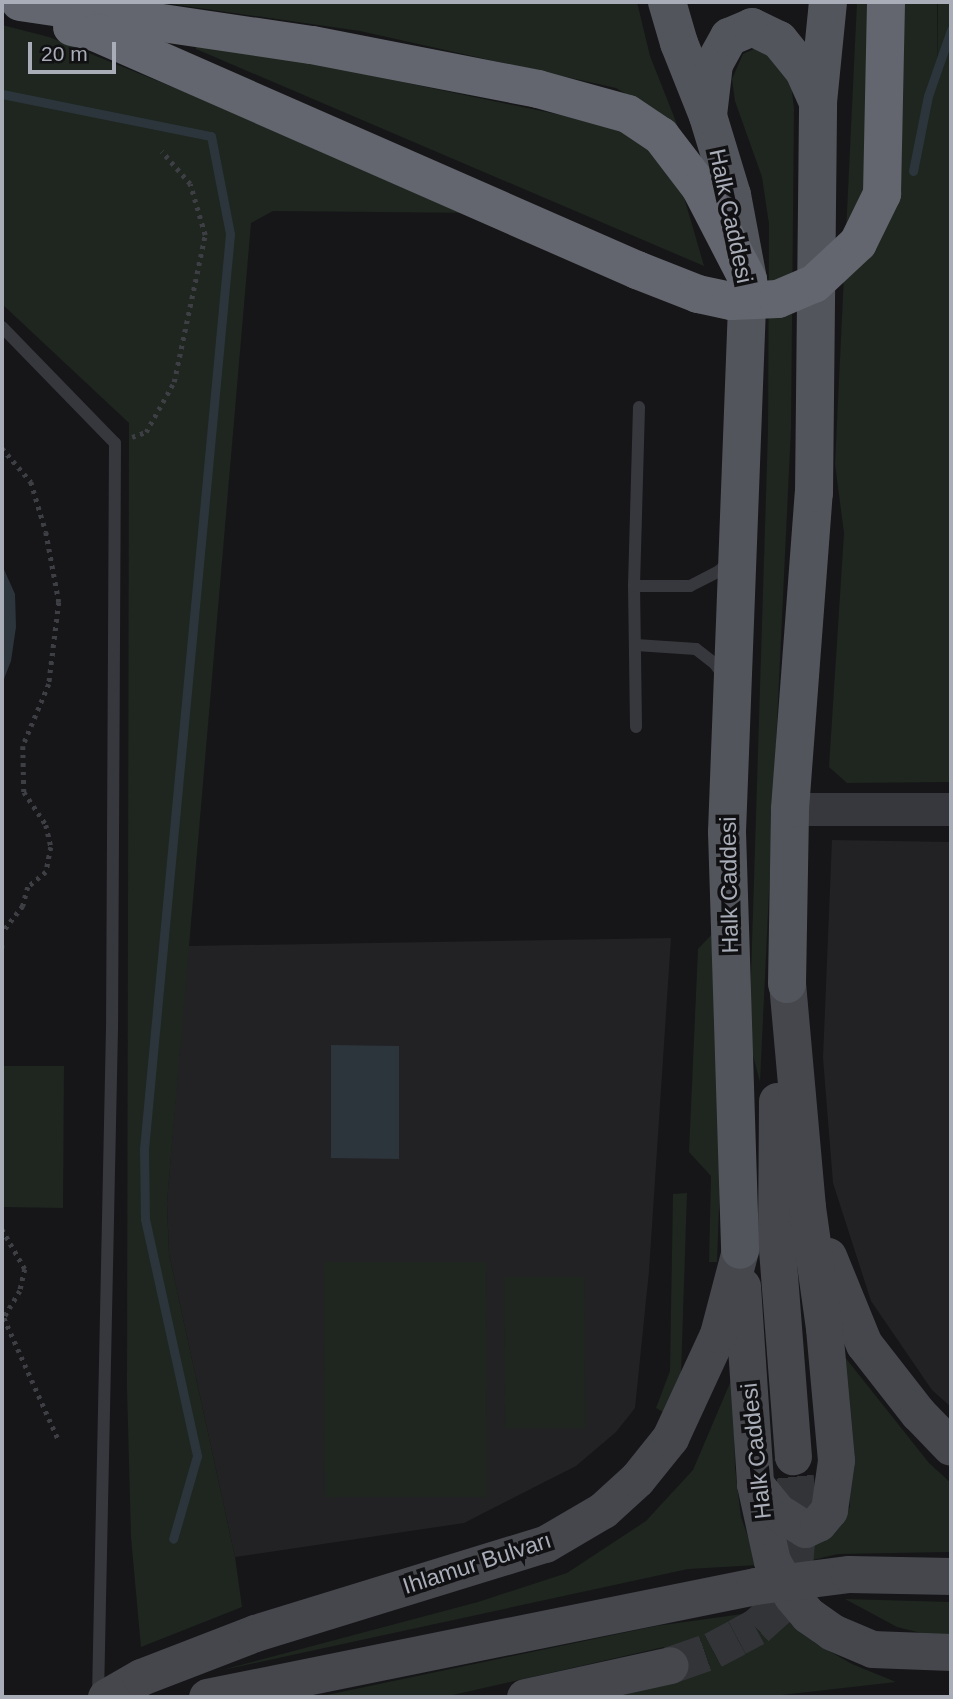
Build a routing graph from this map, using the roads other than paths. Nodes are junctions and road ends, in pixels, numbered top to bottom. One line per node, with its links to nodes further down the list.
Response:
1 (20, 2): 8 (highway)
2 (667, 2): 7 (main road, Halk Caddesi)
3 (828, 2): 6 (main road)
4 (886, 2): 5 (highway, bridge)
5 (2, 9)
6 (818, 102): 7 (main road); 16 (main road)
7 (708, 116): 8 (main road, Halk Caddesi)
8 (748, 280): 11 (main road, Halk Caddesi)
9 (2, 327): 28 (lane)
10 (639, 407): 12 (lane)
11 (737, 554): 12 (lane); 14 (main road, Halk Caddesi)
12 (634, 586): 13 (lane)
13 (636, 645): 14 (lane); 15 (lane)
14 (732, 689): 20 (main road, Halk Caddesi)
15 (636, 727)
16 (790, 809): 17 (street); 18 (main road)
17 (951, 809)
18 (787, 984): 19 (main road); 22 (main road)
19 (807, 1207): 21 (main road); 23 (main road)
20 (740, 1250): 23 (main road, Halk Caddesi); 29 (main road, Ihlamur Bulvarı)
21 (951, 1447)
22 (793, 1457)
23 (755, 1484): 25 (main road, Halk Caddesi)
24 (951, 1576): 25 (main road)
25 (785, 1584): 26 (main road, Halk Caddesi); 30 (main road)
26 (951, 1652)
27 (670, 1665): 31 (main road)
28 (98, 1697)
29 (106, 1697)
30 (207, 1697)
31 (525, 1697)

